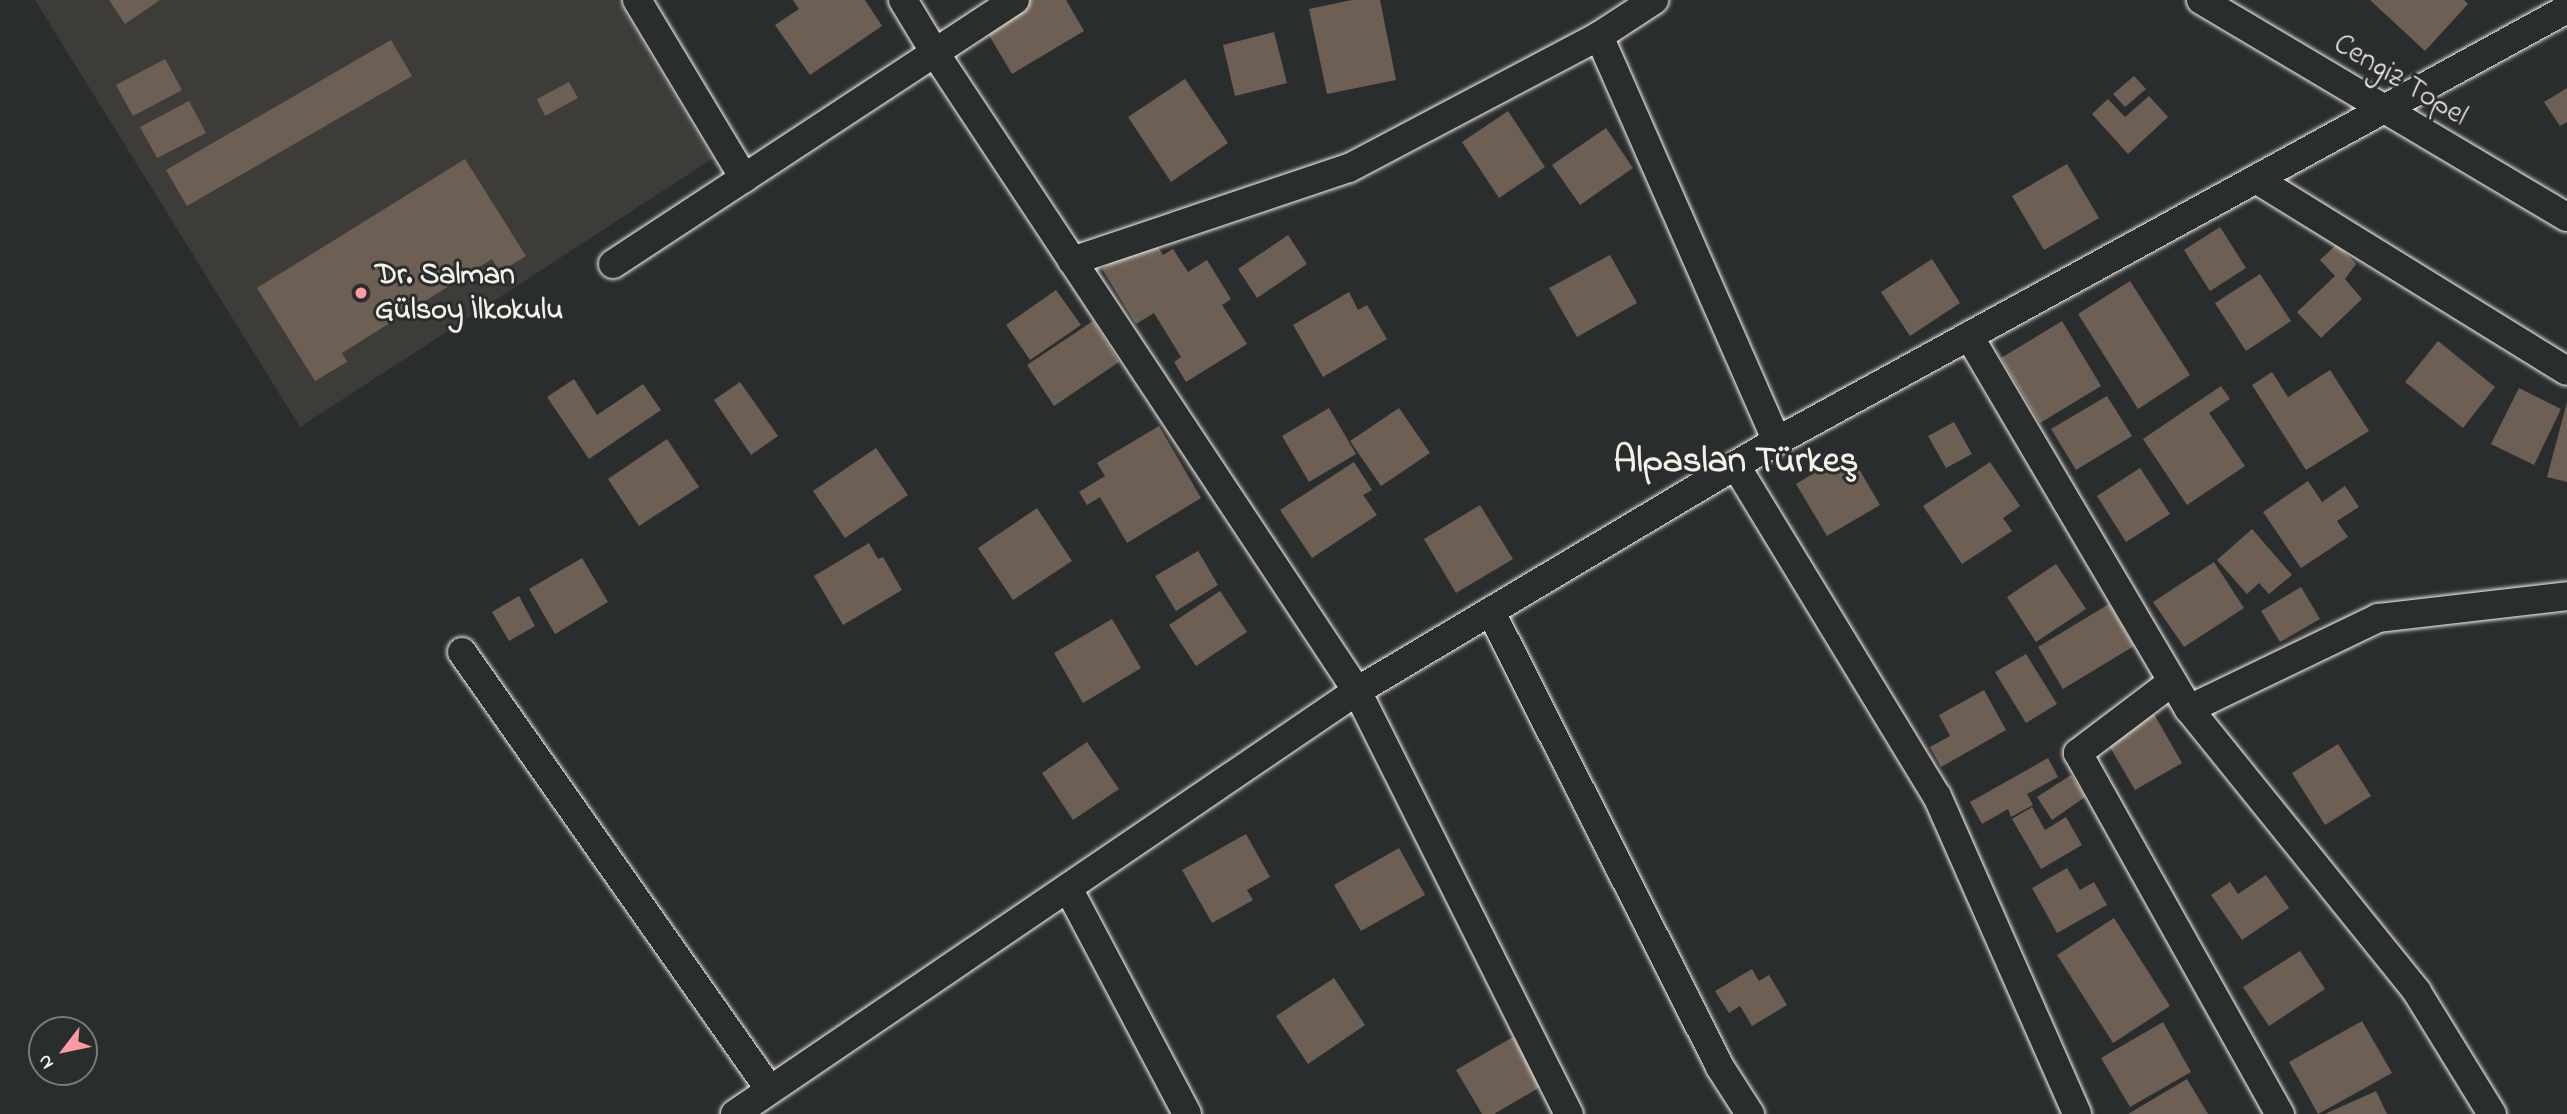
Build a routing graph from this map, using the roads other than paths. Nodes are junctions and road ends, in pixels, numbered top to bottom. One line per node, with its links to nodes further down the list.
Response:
1 (637, 0): 10 (street)
2 (903, 0): 8 (street)
3 (1015, 0): 8 (street)
4 (1654, 0): 7 (street)
5 (2201, 0): 9 (street, Cengiz Topel)
6 (2567, 9): 9 (street)
7 (1599, 36): 13 (street); 17 (street)
8 (935, 53): 10 (street); 13 (street)
9 (2382, 110): 11 (street); 12 (street, Cengiz Topel)
10 (744, 178): 14 (street)
11 (2256, 179): 15 (street); 16 (street)
12 (2567, 217)
13 (1072, 261): 23 (street)
14 (613, 264)
15 (1969, 336): 17 (street); 22 (street)
16 (2567, 371)
17 (1777, 441): 18 (street)
18 (1737, 466): 20 (street); 31 (street)
19 (2567, 596): 24 (street)
20 (1491, 612): 23 (street); 30 (street)
21 (461, 652): 26 (street)
22 (2172, 682): 24 (street); 32 (street)
23 (1357, 691): 25 (street); 29 (street)
24 (2189, 709): 33 (street)
25 (1068, 888): 26 (street); 28 (street)
26 (770, 1090): 27 (street)
27 (735, 1114)
28 (1186, 1114)
29 (1569, 1114)
30 (1750, 1114)
31 (2077, 1114)
32 (2280, 1114)
33 (2492, 1114)

